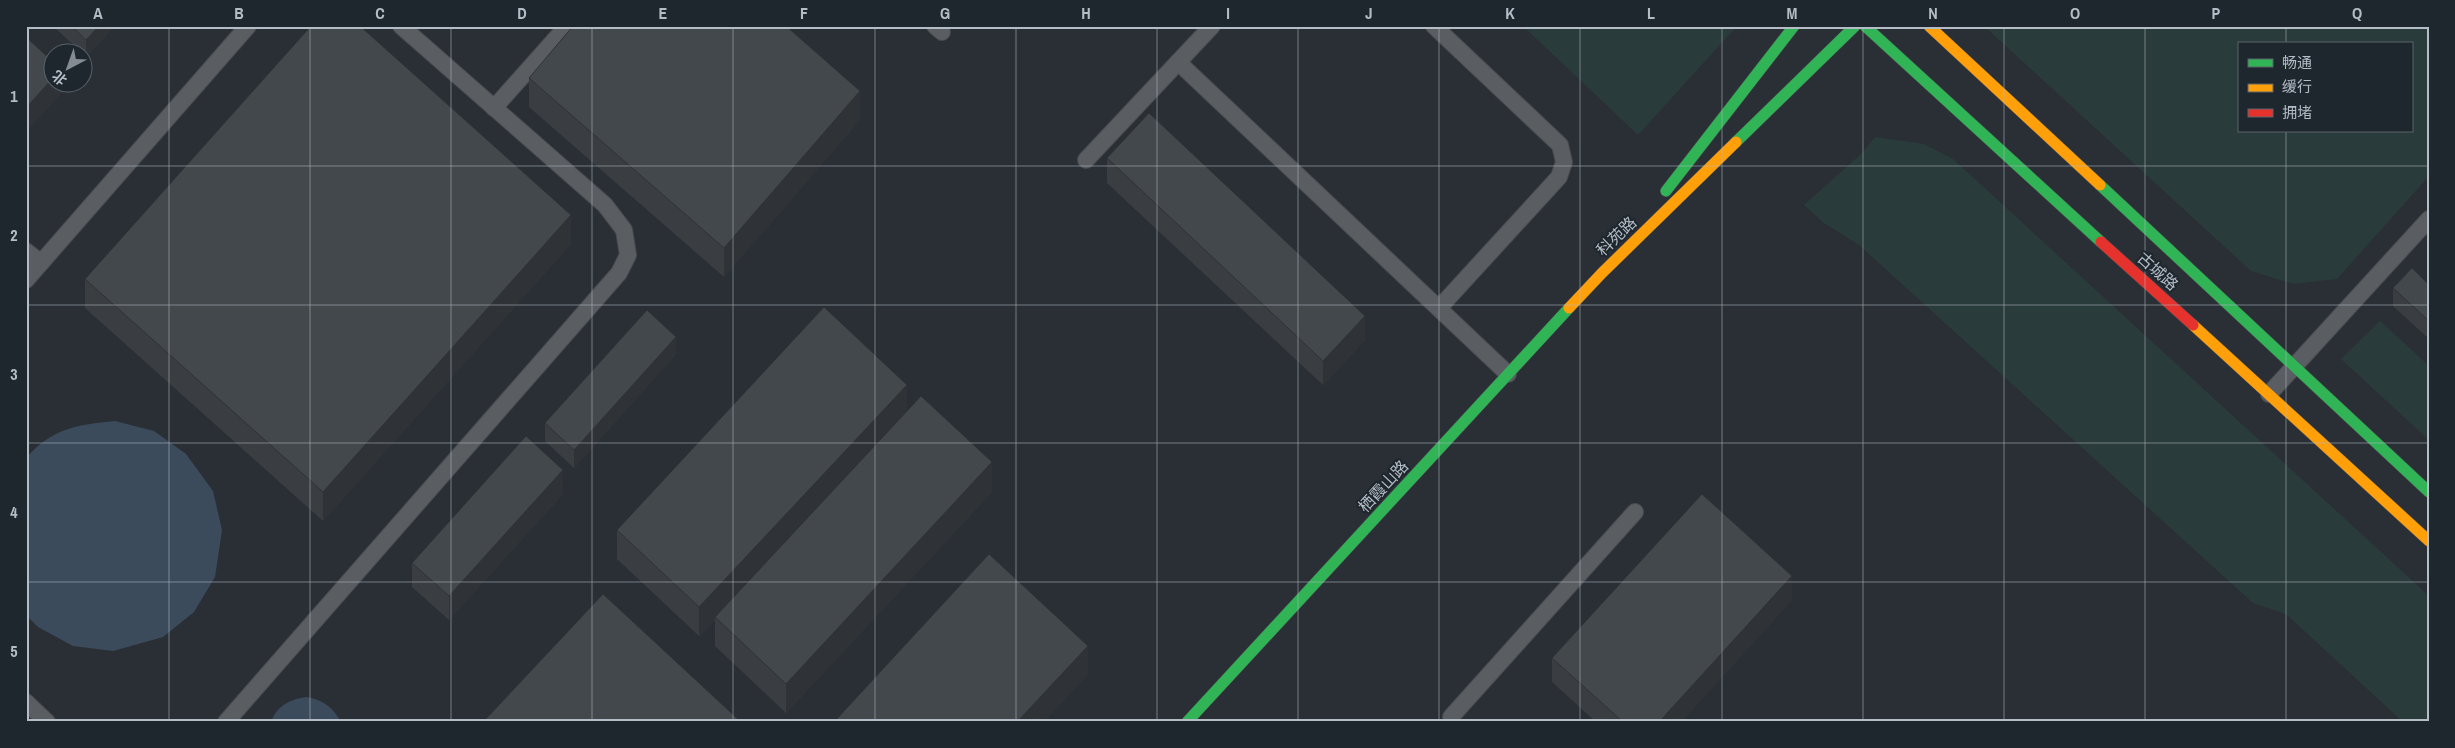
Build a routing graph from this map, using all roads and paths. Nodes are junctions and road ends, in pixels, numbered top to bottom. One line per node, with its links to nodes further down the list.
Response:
1 (248, 26): 15 (lane)
2 (401, 26): 11 (lane)
3 (567, 26): 11 (lane)
4 (1212, 26): 10 (lane)
5 (1434, 26): 18 (lane)
6 (1794, 26): 16 (main road, 科苑路)
7 (1855, 26): 16 (main road, 科苑路)
8 (1865, 26): 21 (main road, 古城路)
9 (1929, 26): 19 (main road, 古城路)
10 (1178, 62): 12 (lane); 18 (lane)
11 (494, 108): 28 (lane)
12 (1086, 160)
13 (2429, 219): 19 (lane)
14 (26, 251): 15 (lane)
15 (40, 263): 17 (lane)
16 (1602, 273): 20 (main road, 栖霞山路)
17 (26, 280)
18 (1439, 308): 20 (lane)
19 (2294, 366): 21 (lane); 22 (main road, 古城路)
20 (1508, 374): 29 (main road, 栖霞山路)
21 (2268, 394): 24 (main road, 古城路)
22 (2429, 492)
23 (1635, 512): 26 (lane)
24 (2429, 541)
25 (26, 702): 27 (lane)
26 (1452, 720)
27 (47, 722)
28 (226, 722)
29 (1188, 722)

